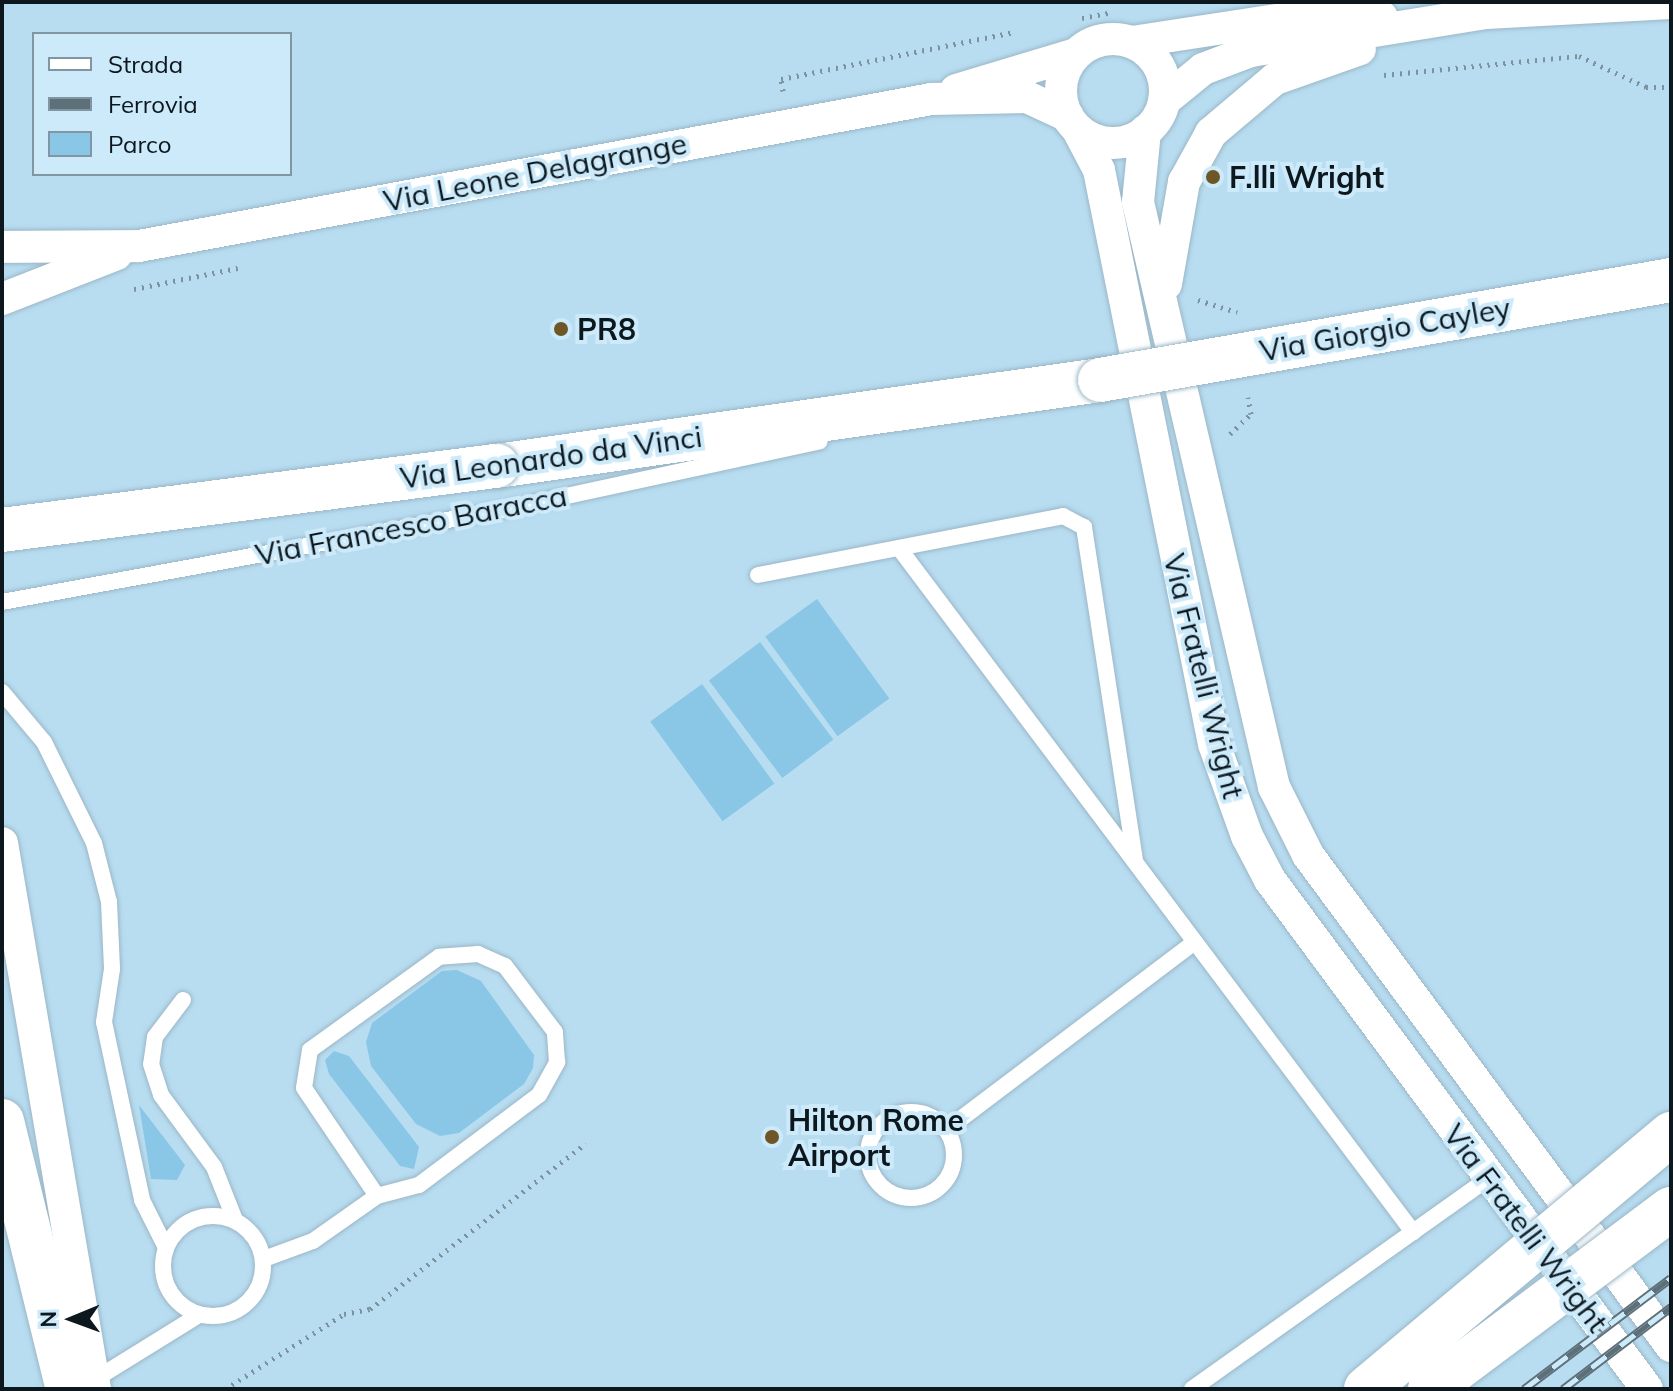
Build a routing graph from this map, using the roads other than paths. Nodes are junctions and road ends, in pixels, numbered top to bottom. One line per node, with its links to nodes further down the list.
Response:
1 (1671, 3): 2 (street)
2 (1620, 4): 3 (street)
3 (1534, 6): 4 (street)
4 (1441, 20): 5 (street); 8 (street); 15 (street, Via Fratelli Wright)
5 (1132, 42): 6 (street); 8 (street)
6 (1076, 54): 7 (street, Via Leone Delagrange); 9 (street)
7 (931, 99): 9 (street, Via Leone Delagrange); 11 (street, Via Leone Delagrange)
8 (1164, 101): 10 (street)
9 (1073, 123): 10 (street); 21 (street, Via Fratelli Wright)
10 (1145, 131): 15 (street, Via Fratelli Wright)
11 (139, 246): 12 (street, Via Leone Delagrange); 14 (street, Via Leone Delagrange)
12 (2, 247)
13 (1671, 280): 16 (main road, Via Giorgio Cayley, bridge)
14 (2, 299)
15 (1164, 307): 20 (street, Via Fratelli Wright)
16 (1100, 380): 17 (main road, Via Leonardo da Vinci, bridge); 22 (lane, Via Francesco Baracca)
17 (2, 530)
18 (899, 548): 19 (lane); 25 (lane); 25 (lane)
19 (758, 575)
20 (1225, 580): 21 (street); 26 (street, Via Fratelli Wright)
21 (1180, 586): 27 (street, Via Fratelli Wright)
22 (2, 602)
23 (2, 692): 41 (lane)
24 (2, 843): 31 (street)
25 (1136, 863): 29 (lane)
26 (1344, 904): 27 (street); 35 (street, Via Fratelli Wright)
27 (1309, 933): 36 (street, Via Fratelli Wright)
28 (2, 942): 31 (street)
29 (1195, 942): 33 (lane); 40 (lane)
30 (183, 1000): 39 (lane)
31 (44, 1098): 45 (street)
32 (2, 1121): 45 (main road)
33 (946, 1130): 33 (lane)
34 (1671, 1134): 47 (main road, bridge)
35 (1536, 1166): 36 (street); 44 (street, Via Fratelli Wright)
36 (1496, 1187): 40 (lane); 49 (street, Via Fratelli Wright)
37 (377, 1196): 37 (lane); 42 (lane)
38 (1671, 1209): 48 (main road, bridge)
39 (235, 1220): 41 (lane); 42 (lane)
40 (1413, 1232): 46 (lane)
41 (166, 1248): 43 (lane)
42 (264, 1259): 43 (lane)
43 (199, 1315): 45 (lane)
44 (1671, 1346)
45 (84, 1387)
46 (1192, 1389)
47 (1366, 1389)
48 (1430, 1389)
49 (1647, 1389)

